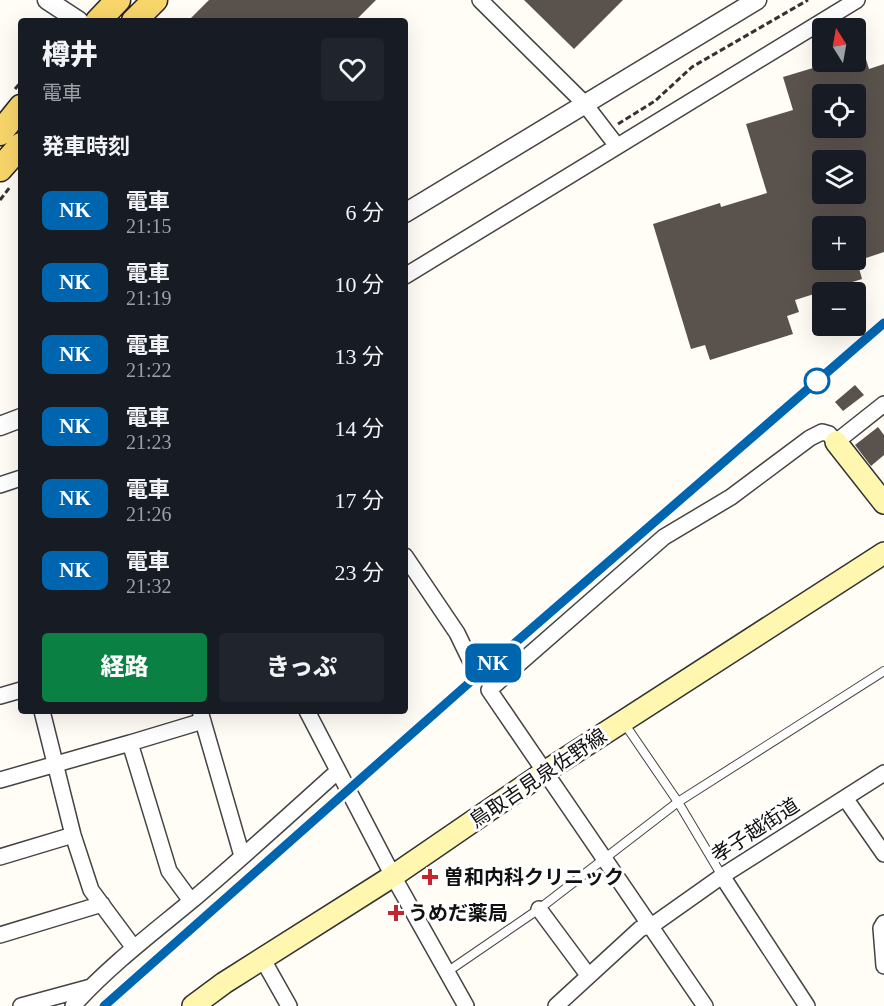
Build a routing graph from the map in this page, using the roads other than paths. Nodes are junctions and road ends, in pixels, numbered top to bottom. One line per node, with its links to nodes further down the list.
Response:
1 (47, 0): 7 (street)
2 (118, 0): 8 (main road)
3 (154, 0): 9 (main road)
4 (480, 0): 10 (street)
5 (757, 0): 10 (street)
6 (857, 0): 13 (street)
7 (74, 18)
8 (101, 18)
9 (137, 18)
10 (584, 103): 13 (street); 16 (street)
11 (18, 111): 12 (main road)
12 (0, 133)
13 (617, 146): 17 (street)
14 (18, 148): 15 (main road)
15 (0, 169)
16 (408, 211)
17 (408, 274)
18 (884, 404): 21 (street)
19 (18, 419): 20 (street)
20 (0, 426)
21 (836, 441): 24 (main road); 38 (street)
22 (18, 479): 23 (street)
23 (0, 485)
24 (884, 503)
25 (884, 553): 34 (main road, 鳥取吉見泉佐野線)
26 (408, 560): 27 (street)
27 (474, 668)
28 (884, 671): 42 (lane)
29 (18, 691): 30 (street)
30 (0, 696)
31 (43, 714): 36 (street)
32 (309, 714): 37 (street)
33 (201, 716): 35 (street); 45 (street)
34 (624, 722): 38 (main road, 鳥取吉見泉佐野線); 42 (lane)
35 (130, 743): 36 (street); 50 (street)
36 (56, 764): 40 (street); 43 (street)
37 (338, 771): 45 (street); 48 (street)
38 (546, 771): 47 (street); 48 (main road, 鳥取吉見泉佐野線)
39 (884, 773): 41 (street, 孝子越街道)
40 (0, 780)
41 (845, 798): 44 (street); 49 (street, 孝子越街道)
42 (678, 802): 47 (lane); 49 (lane)
43 (73, 835): 46 (street); 51 (street)
44 (884, 854)
45 (242, 856): 50 (street)
46 (0, 857)
47 (604, 859): 52 (lane); 54 (street)
48 (393, 876): 57 (main road, 鳥取吉見泉佐野線); 59 (street)
49 (722, 876): 54 (street, 孝子越街道); 69 (street)
50 (191, 901): 56 (street)
51 (102, 904): 55 (street); 56 (street)
52 (539, 909): 59 (lane); 60 (street)
53 (884, 923): 58 (street)
54 (650, 925): 60 (street, 孝子越街道); 68 (street)
55 (0, 936)
56 (134, 948): 61 (street)
57 (262, 958): 64 (main road, 鳥取吉見泉佐野線); 65 (street)
58 (884, 966)
59 (447, 972): 66 (street)
60 (588, 975): 67 (street, 孝子越街道)
61 (91, 987): 62 (street); 63 (street)
62 (21, 1006)
63 (74, 1006)
64 (193, 1006)
65 (289, 1006)
66 (466, 1006)
67 (556, 1006)
68 (705, 1006)
69 (807, 1006)

